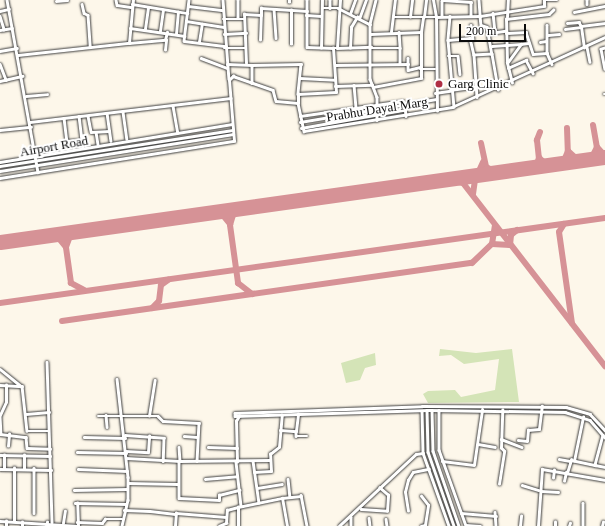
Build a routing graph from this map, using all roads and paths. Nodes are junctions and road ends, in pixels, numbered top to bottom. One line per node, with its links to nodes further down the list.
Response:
1 (7, 0): 38 (street)
2 (56, 0): 3 (street); 30 (street)
3 (66, 0)
4 (116, 0): 31 (street)
5 (133, 0): 31 (street)
6 (189, 0): 32 (street)
7 (223, 0): 42 (street)
8 (238, 0): 66 (street)
9 (307, 0): 45 (street)
10 (322, 0): 35 (street)
11 (330, 0): 36 (street)
12 (340, 0): 37 (street)
13 (355, 0): 51 (street)
14 (366, 0): 67 (street)
15 (376, 0): 73 (street)
16 (395, 0): 61 (street)
17 (412, 0): 62 (street)
18 (426, 0): 63 (street)
19 (433, 0): 56 (street)
20 (479, 0): 60 (street)
21 (508, 0): 47 (street)
22 (544, 0): 23 (street); 47 (street)
23 (557, 0)
24 (587, 0): 29 (street)
25 (442, 1): 26 (street); 57 (street)
26 (457, 1): 27 (street)
27 (471, 1): 59 (street)
28 (82, 4): 114 (street)
29 (587, 4)
30 (57, 6)
31 (132, 6): 34 (street); 79 (street)
32 (188, 6): 42 (street); 49 (street)
33 (605, 6): 48 (street)
34 (148, 8): 41 (street); 81 (street)
35 (322, 8): 36 (street); 55 (street)
36 (330, 8): 37 (street)
37 (338, 8): 51 (street); 121 (street)
38 (9, 9): 40 (street); 78 (street)
39 (274, 9): 43 (street); 52 (street); 100 (street)
40 (0, 10)
41 (163, 10): 46 (street); 84 (street)
42 (223, 10): 65 (street)
43 (291, 10): 45 (street); 110 (street)
44 (553, 10): 64 (street)
45 (307, 11): 53 (street)
46 (178, 12): 49 (street); 93 (street)
47 (506, 12): 50 (street); 64 (street)
48 (574, 12)
49 (187, 13): 69 (street)
50 (493, 13): 60 (street); 89 (street)
51 (350, 14): 67 (street)
52 (261, 15): 68 (street); 102 (street)
53 (306, 15): 55 (street); 119 (street)
54 (0, 16): 80 (street)
55 (321, 16): 119 (street)
56 (436, 16): 57 (street); 63 (street); 149 (street)
57 (442, 16): 58 (street)
58 (450, 16): 59 (street); 103 (street)
59 (472, 16): 60 (street)
60 (480, 16): 92 (street)
61 (393, 17): 62 (street); 86 (street)
62 (410, 17): 63 (street)
63 (423, 17): 88 (street)
64 (507, 17): 90 (street)
65 (223, 18): 66 (street); 77 (street)
66 (238, 18): 68 (street)
67 (358, 18): 73 (street); 122 (street)
68 (246, 19): 91 (street)
69 (186, 21): 72 (street); 98 (street)
70 (567, 23): 76 (street)
71 (605, 23): 76 (street)
72 (202, 24): 77 (street); 106 (street)
73 (370, 24): 95 (street)
74 (471, 25): 104 (street)
75 (547, 25): 97 (street)
76 (581, 26): 82 (street); 116 (street)
77 (224, 27): 94 (street)
78 (12, 28): 80 (street); 117 (street)
79 (130, 28): 81 (street); 108 (street)
80 (4, 29): 83 (street)
81 (145, 29): 84 (street)
82 (565, 29)
83 (0, 30)
84 (160, 31): 85 (street)
85 (167, 32): 93 (street); 101 (street)
86 (391, 32): 87 (street); 95 (street)
87 (399, 32): 88 (street); 124 (street)
88 (421, 32): 147 (street)
89 (495, 32): 90 (street); 92 (street)
90 (506, 32): 109 (street); 111 (street)
91 (246, 33): 94 (street); 118 (street)
92 (490, 33): 113 (street)
93 (176, 34): 98 (street)
94 (224, 34): 115 (street)
95 (371, 34): 123 (street)
96 (559, 34): 97 (street)
97 (548, 35): 105 (street)
98 (184, 36): 106 (street)
99 (605, 37): 116 (street, Prabhu Dayal Marg)
100 (276, 38)
101 (166, 39): 108 (street); 127 (street)
102 (260, 40)
103 (448, 40): 104 (street); 132 (street)
104 (473, 40): 129 (street)
105 (546, 41): 107 (street); 128 (street)
106 (199, 42): 115 (street)
107 (540, 42)
108 (129, 43): 114 (street)
109 (528, 43): 112 (street); 128 (street)
110 (291, 44)
111 (506, 44): 112 (street); 113 (street); 137 (street)
112 (521, 44): 137 (street)
113 (492, 46): 130 (street)
114 (90, 47): 131 (street)
115 (224, 47): 118 (street); 139 (street)
116 (586, 47): 135 (street); 143 (street, Prabhu Dayal Marg)
117 (17, 48): 126 (street); 131 (street)
118 (245, 48): 136 (street)
119 (322, 48): 120 (street)
120 (333, 48): 121 (street); 145 (street)
121 (337, 48): 122 (street)
122 (350, 48): 123 (street)
123 (371, 48): 124 (street); 140 (street)
124 (400, 48): 141 (street)
125 (605, 48): 150 (street)
126 (0, 50)
127 (165, 50)
128 (547, 53): 143 (street)
129 (474, 54): 130 (street); 164 (street)
130 (492, 54): 165 (street)
131 (18, 55): 153 (street)
132 (448, 56): 152 (street); 166 (street)
133 (200, 58): 146 (street)
134 (408, 58): 142 (street)
135 (590, 62)
136 (246, 63): 139 (street); 144 (street)
137 (507, 63): 148 (street)
138 (0, 64): 155 (street)
139 (227, 64): 146 (street)
140 (370, 64): 141 (street); 145 (street); 163 (street)
141 (400, 64): 142 (street)
142 (408, 64): 147 (street)
143 (552, 64): 151 (street, Prabhu Dayal Marg)
144 (252, 65): 154 (street); 159 (street)
145 (334, 65): 157 (street)
146 (228, 68): 156 (street)
147 (420, 68): 149 (street); 163 (street)
148 (508, 68): 151 (street); 160 (street)
149 (435, 69): 167 (street)
150 (605, 69)
151 (533, 73): 160 (street, Prabhu Dayal Marg)
152 (460, 74)
153 (22, 76): 155 (street); 170 (street)
154 (300, 78): 157 (street); 169 (street, Prabhu Dayal Marg)
155 (6, 80): 158 (street)
156 (230, 80): 159 (street); 172 (street)
157 (334, 80): 162 (street)
158 (0, 81)
159 (252, 83): 175 (street)
160 (512, 83): 165 (street, Prabhu Dayal Marg)
161 (354, 85): 162 (street); 163 (street); 180 (street)
162 (335, 86): 169 (street)
163 (373, 86): 178 (street)
164 (477, 86): 166 (street); 171 (street)
165 (498, 89): 171 (street, Prabhu Dayal Marg)
166 (450, 91): 167 (street); 179 (street)
167 (435, 93): 173 (street)
168 (47, 94): 170 (street)
169 (298, 94): 175 (street, Prabhu Dayal Marg)
170 (26, 96): 192 (street)
171 (477, 97): 179 (street, Prabhu Dayal Marg)
172 (231, 98): 177 (street); 194 (street)
173 (436, 99): 176 (street); 182 (street)
174 (403, 101): 178 (street)
175 (298, 103): 188 (street, Prabhu Dayal Marg)
176 (404, 105): 181 (street); 186 (street); 189 (street)
177 (173, 106): 183 (street); 201 (street)
178 (377, 106): 180 (street); 181 (street)
179 (454, 107): 182 (street, Prabhu Dayal Marg)
180 (356, 108): 188 (street)
181 (377, 110): 186 (street); 193 (street)
182 (437, 111): 189 (street, Prabhu Dayal Marg)
183 (123, 112): 184 (street); 203 (street)
184 (106, 113): 185 (street); 199 (street)
185 (88, 115): 187 (street); 200 (street)
186 (377, 115): 191 (street); 196 (street)
187 (79, 116): 190 (street); 204 (street)
188 (300, 116): 193 (street, Prabhu Dayal Marg)
189 (406, 116): 191 (street, Prabhu Dayal Marg)
190 (64, 118): 192 (street); 204 (street)
191 (377, 120): 196 (street, Prabhu Dayal Marg)
192 (30, 122): 195 (street)
193 (300, 122): 196 (street, Prabhu Dayal Marg)
194 (232, 124): 198 (street); 201 (street)
195 (31, 127): 197 (street); 208 (street)
196 (301, 128)
197 (0, 130)
198 (232, 130): 202 (street); 209 (street, Airport Road)
199 (109, 131): 200 (street); 205 (street)
200 (96, 132): 206 (street)
201 (178, 133): 203 (street)
202 (233, 134): 211 (street, Airport Road); 214 (street)
203 (127, 139): 205 (street)
204 (82, 140): 207 (street)
205 (111, 141): 206 (street)
206 (98, 144): 207 (street)
207 (83, 147): 208 (street)
208 (36, 156): 209 (street); 210 (street)
209 (37, 161): 211 (street); 212 (street, Airport Road)
210 (0, 162)
211 (37, 165): 213 (street, Airport Road); 214 (street)
212 (0, 166)
213 (0, 171)
214 (38, 172): 215 (street)
215 (0, 178)
216 (47, 362): 231 (street)
217 (0, 369): 222 (street)
218 (117, 379): 239 (street)
219 (155, 380): 240 (street)
220 (0, 385): 221 (street)
221 (6, 385): 222 (street); 237 (street)
222 (22, 386): 233 (street)
223 (504, 405): 224 (street); 225 (street); 230 (street)
224 (429, 406): 227 (street); 241 (street)
225 (542, 406): 232 (street); 245 (street)
226 (422, 410): 227 (street); 234 (street); 271 (street)
227 (429, 410): 228 (street); 364 (street); 365 (street)
228 (438, 410): 229 (street); 283 (street)
229 (482, 410): 230 (street); 261 (street)
230 (503, 410): 232 (street); 259 (street)
231 (49, 412): 233 (street); 247 (street)
232 (542, 412): 242 (street); 260 (street)
233 (26, 414): 246 (street)
234 (298, 414): 236 (street); 248 (street)
235 (106, 415): 238 (street); 239 (street); 243 (street)
236 (282, 415): 241 (street); 244 (street)
237 (0, 416): 249 (street)
238 (98, 416)
239 (122, 416): 240 (street); 257 (street)
240 (149, 416): 258 (street)
241 (239, 416): 267 (street)
242 (583, 417): 255 (street); 284 (street)
243 (107, 427)
244 (280, 430): 248 (street); 278 (street)
245 (605, 430)
246 (27, 431): 247 (street); 251 (street)
247 (50, 431): 268 (street)
248 (296, 431): 254 (street)
249 (0, 434): 250 (street)
250 (8, 434): 251 (street); 262 (street)
251 (26, 436): 268 (street)
252 (149, 436): 257 (street); 270 (street); 279 (street)
253 (184, 436): 258 (street)
254 (307, 436)
255 (604, 436): 286 (street)
256 (84, 437): 257 (street)
257 (125, 437): 270 (street)
258 (197, 437): 281 (street)
259 (501, 439): 266 (street); 308 (street)
260 (518, 440)
261 (478, 444): 265 (street); 283 (street)
262 (8, 446)
263 (179, 447): 280 (street)
264 (208, 447): 267 (street)
265 (494, 447)
266 (522, 447)
267 (237, 448): 285 (street)
268 (50, 449): 275 (street)
269 (77, 452): 270 (street)
270 (126, 452): 276 (street)
271 (423, 452): 293 (street); 311 (street)
272 (0, 455): 273 (street)
273 (4, 455): 274 (street); 291 (street)
274 (24, 455): 275 (street); 289 (street)
275 (50, 456): 294 (street)
276 (126, 458): 279 (street); 296 (street)
277 (559, 459): 284 (street)
278 (270, 460): 282 (street); 297 (street)
279 (162, 461): 280 (street)
280 (179, 461): 281 (street); 306 (street)
281 (197, 461): 285 (street)
282 (253, 461): 285 (street); 297 (street)
283 (442, 461): 329 (street)
284 (572, 461): 286 (street); 298 (street)
285 (236, 462): 299 (street)
286 (595, 465): 287 (street)
287 (605, 467)
288 (14, 468): 289 (street); 291 (street); 341 (street)
289 (24, 468): 290 (street)
290 (34, 468): 294 (street); 330 (street)
291 (2, 469)
292 (78, 469): 296 (street)
293 (428, 469): 327 (street); 363 (street)
294 (51, 470): 344 (street)
295 (554, 470): 298 (street); 300 (street); 315 (street)
296 (127, 471): 305 (street)
297 (254, 472): 310 (street)
298 (566, 472): 303 (street); 304 (street)
299 (237, 476): 301 (street); 314 (street)
300 (553, 478)
301 (205, 479)
302 (288, 479): 318 (street)
303 (605, 480)
304 (564, 481)
305 (128, 483): 306 (street); 312 (street)
306 (177, 484): 314 (street)
307 (282, 484): 310 (street)
308 (499, 484)
309 (522, 485): 315 (street)
310 (257, 488): 320 (street)
311 (380, 488): 324 (street); 324 (street)
312 (128, 489): 313 (street); 322 (street)
313 (74, 490)
314 (239, 490): 323 (street)
315 (540, 490): 316 (street); 370 (street)
316 (558, 492)
317 (421, 496): 362 (street)
318 (290, 497): 319 (street); 357 (street)
319 (282, 498): 320 (street); 356 (street)
320 (259, 503): 323 (street)
321 (583, 503): 372 (street)
322 (126, 504): 325 (street); 345 (street)
323 (240, 507): 334 (street); 355 (street)
324 (360, 509): 335 (street)
325 (124, 510): 331 (street); 337 (street)
326 (65, 511): 347 (street)
327 (408, 511)
328 (496, 512): 332 (street)
329 (461, 513): 332 (street); 366 (street)
330 (34, 514)
331 (175, 514): 334 (street); 353 (street)
332 (496, 516): 368 (street)
333 (521, 516): 369 (street)
334 (226, 517): 354 (street)
335 (351, 517): 358 (street); 359 (street)
336 (369, 518): 360 (street)
337 (122, 519): 345 (street); 352 (street)
338 (386, 519): 361 (street)
339 (0, 521): 340 (street)
340 (6, 521): 341 (street); 348 (street)
341 (14, 521): 342 (street)
342 (22, 522): 343 (street); 349 (street)
343 (46, 522): 344 (street); 350 (street)
344 (52, 522): 347 (street)
345 (77, 522): 351 (street)
346 (555, 522): 371 (street)
347 (63, 523): 351 (street)
348 (6, 526)
349 (22, 526)
350 (46, 526)
351 (78, 526)
352 (122, 526)
353 (175, 526)
354 (219, 526)
355 (238, 526)
356 (287, 526)
357 (307, 526)
358 (339, 526)
359 (351, 526)
360 (370, 526)
361 (387, 526)
362 (421, 526)
363 (449, 526)
364 (454, 526)
365 (459, 526)
366 (466, 526): 367 (street)
367 (480, 526)
368 (496, 526)
369 (520, 526)
370 (538, 526)
371 (555, 526)
372 (583, 526)

